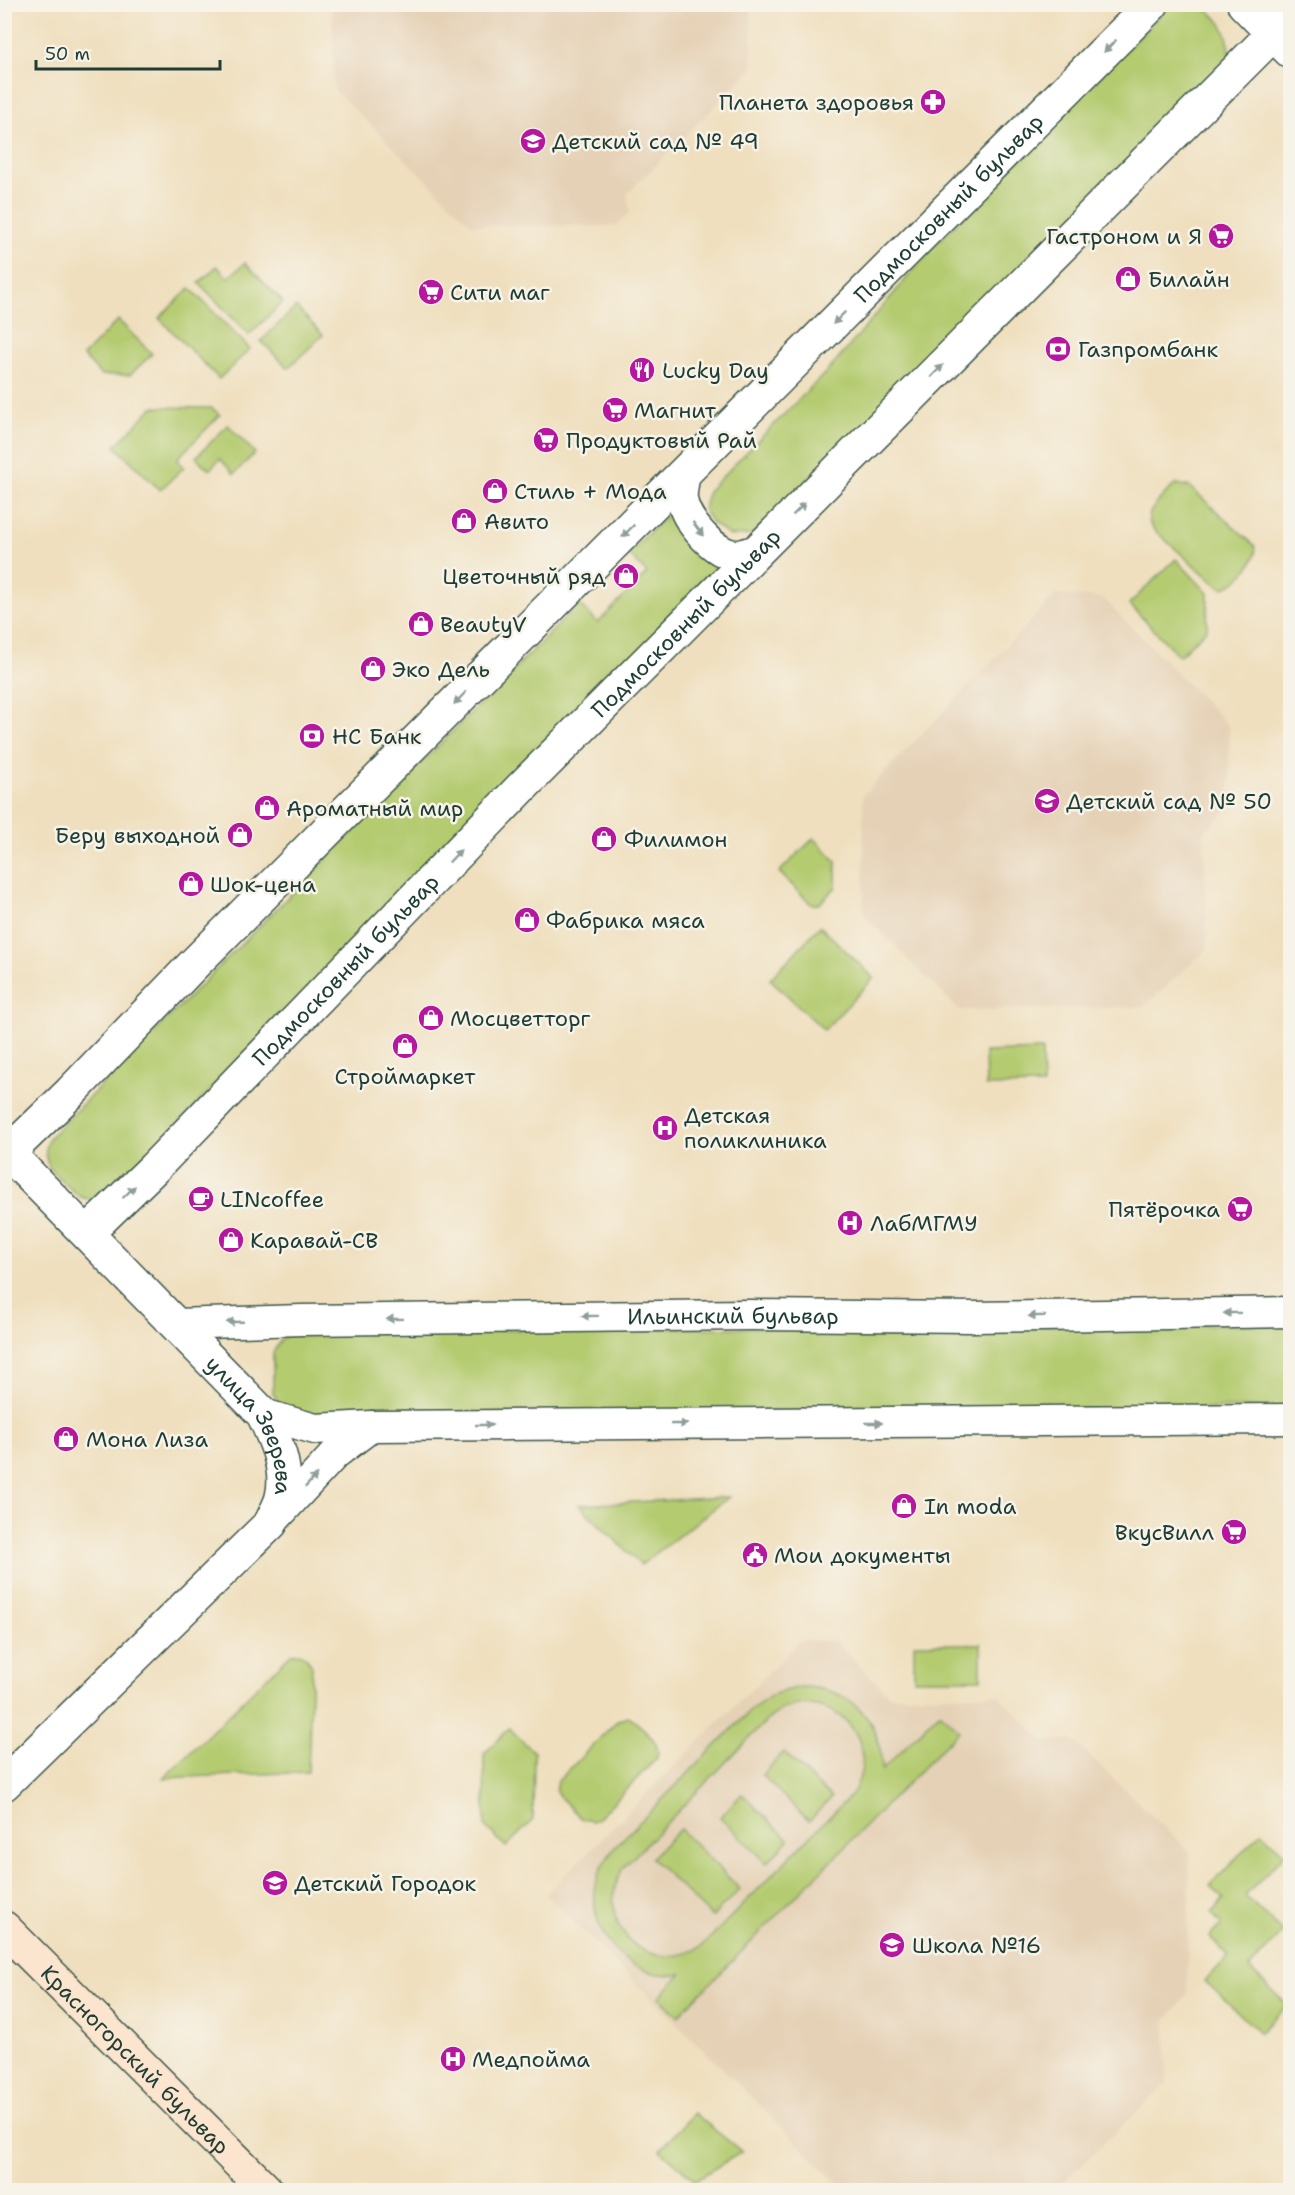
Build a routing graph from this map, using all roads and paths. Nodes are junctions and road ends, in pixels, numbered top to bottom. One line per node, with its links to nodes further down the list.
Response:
1 (1152, 4): 4 (street, Подмосковный бульвар, one-way to 4)
2 (1244, 4): 3 (street)
3 (1285, 34): 5 (street, Подмосковный бульвар, one-way to 3)
4 (684, 475): 5 (street, one-way to 5); 6 (street, Подмосковный бульвар, one-way to 6)
5 (758, 550): 7 (street, Подмосковный бульвар, one-way to 5)
6 (7, 1151): 7 (street, улица Зверева)
7 (87, 1233): 9 (street, улица Зверева)
8 (1290, 1312): 9 (street, Ильинский бульвар, one-way to 9)
9 (176, 1324): 10 (street, улица Зверева)
10 (262, 1414): 12 (street); 13 (street, улица Зверева)
11 (1290, 1419): 12 (street, one-way to 11)
12 (372, 1426): 13 (street, one-way to 12)
13 (271, 1523): 14 (street, улица Зверева)
14 (4, 1784)
15 (4, 1928): 16 (main road, Красногорский бульвар)
16 (266, 2190)

